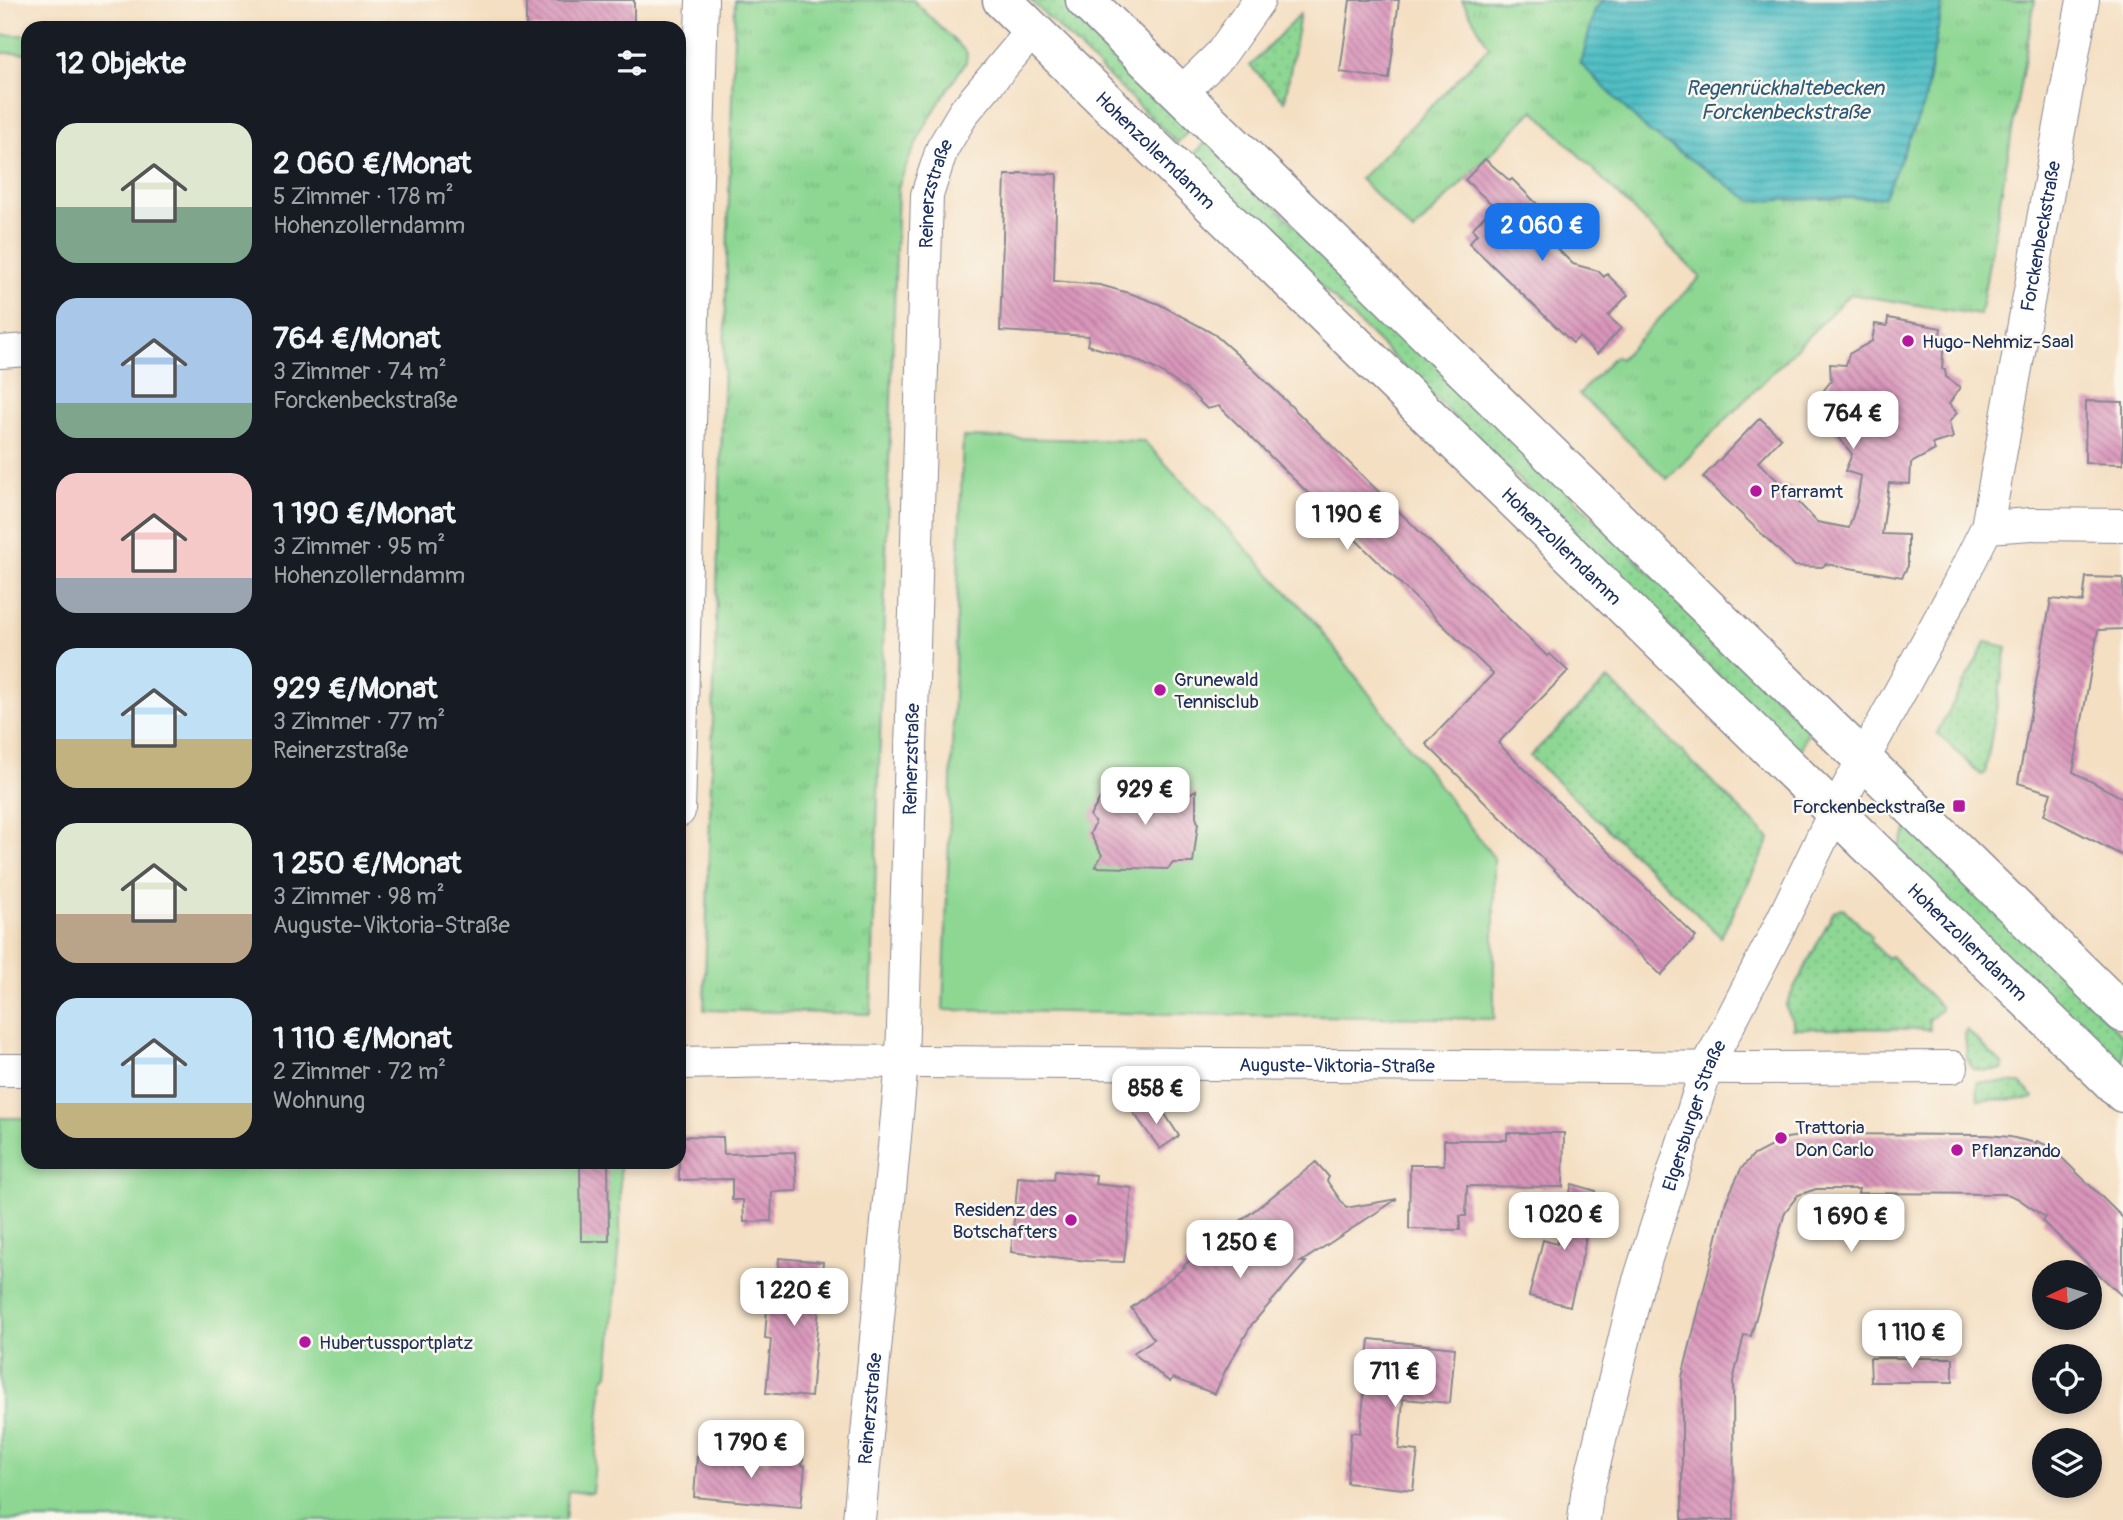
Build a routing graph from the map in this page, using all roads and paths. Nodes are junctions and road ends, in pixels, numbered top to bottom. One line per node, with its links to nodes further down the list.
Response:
1 (702, 0): 8 (street)
2 (1002, 0): 6 (main road, Hohenzollerndamm)
3 (1085, 0): 7 (main road)
4 (1259, 0): 7 (street)
5 (2083, 0): 13 (street, Forckenbeckstraße)
6 (1034, 30): 15 (main road, Hohenzollerndamm); 17 (street, Reinerzstraße)
7 (1181, 93): 14 (main road)
8 (687, 314): 11 (street)
9 (21, 350): 10 (street)
10 (0, 352)
11 (686, 376)
12 (2123, 525): 13 (street)
13 (1987, 527): 14 (street, Forckenbeckstraße)
14 (1863, 759): 15 (street, Forckenbeckstraße); 16 (main road)
15 (1834, 813): 19 (street, Elgersburger Straße); 23 (main road, Hohenzollerndamm)
16 (2123, 1013)
17 (902, 1062): 18 (street, Auguste-Viktoria-Straße); 19 (street, Auguste-Viktoria-Straße); 24 (street, Reinerzstraße)
18 (686, 1063)
19 (1707, 1067): 20 (street, Auguste-Viktoria-Straße); 25 (street, Elgersburger Straße)
20 (1952, 1067)
21 (0, 1070): 22 (street)
22 (21, 1070)
23 (2123, 1093)
24 (859, 1520)
25 (1584, 1520)

